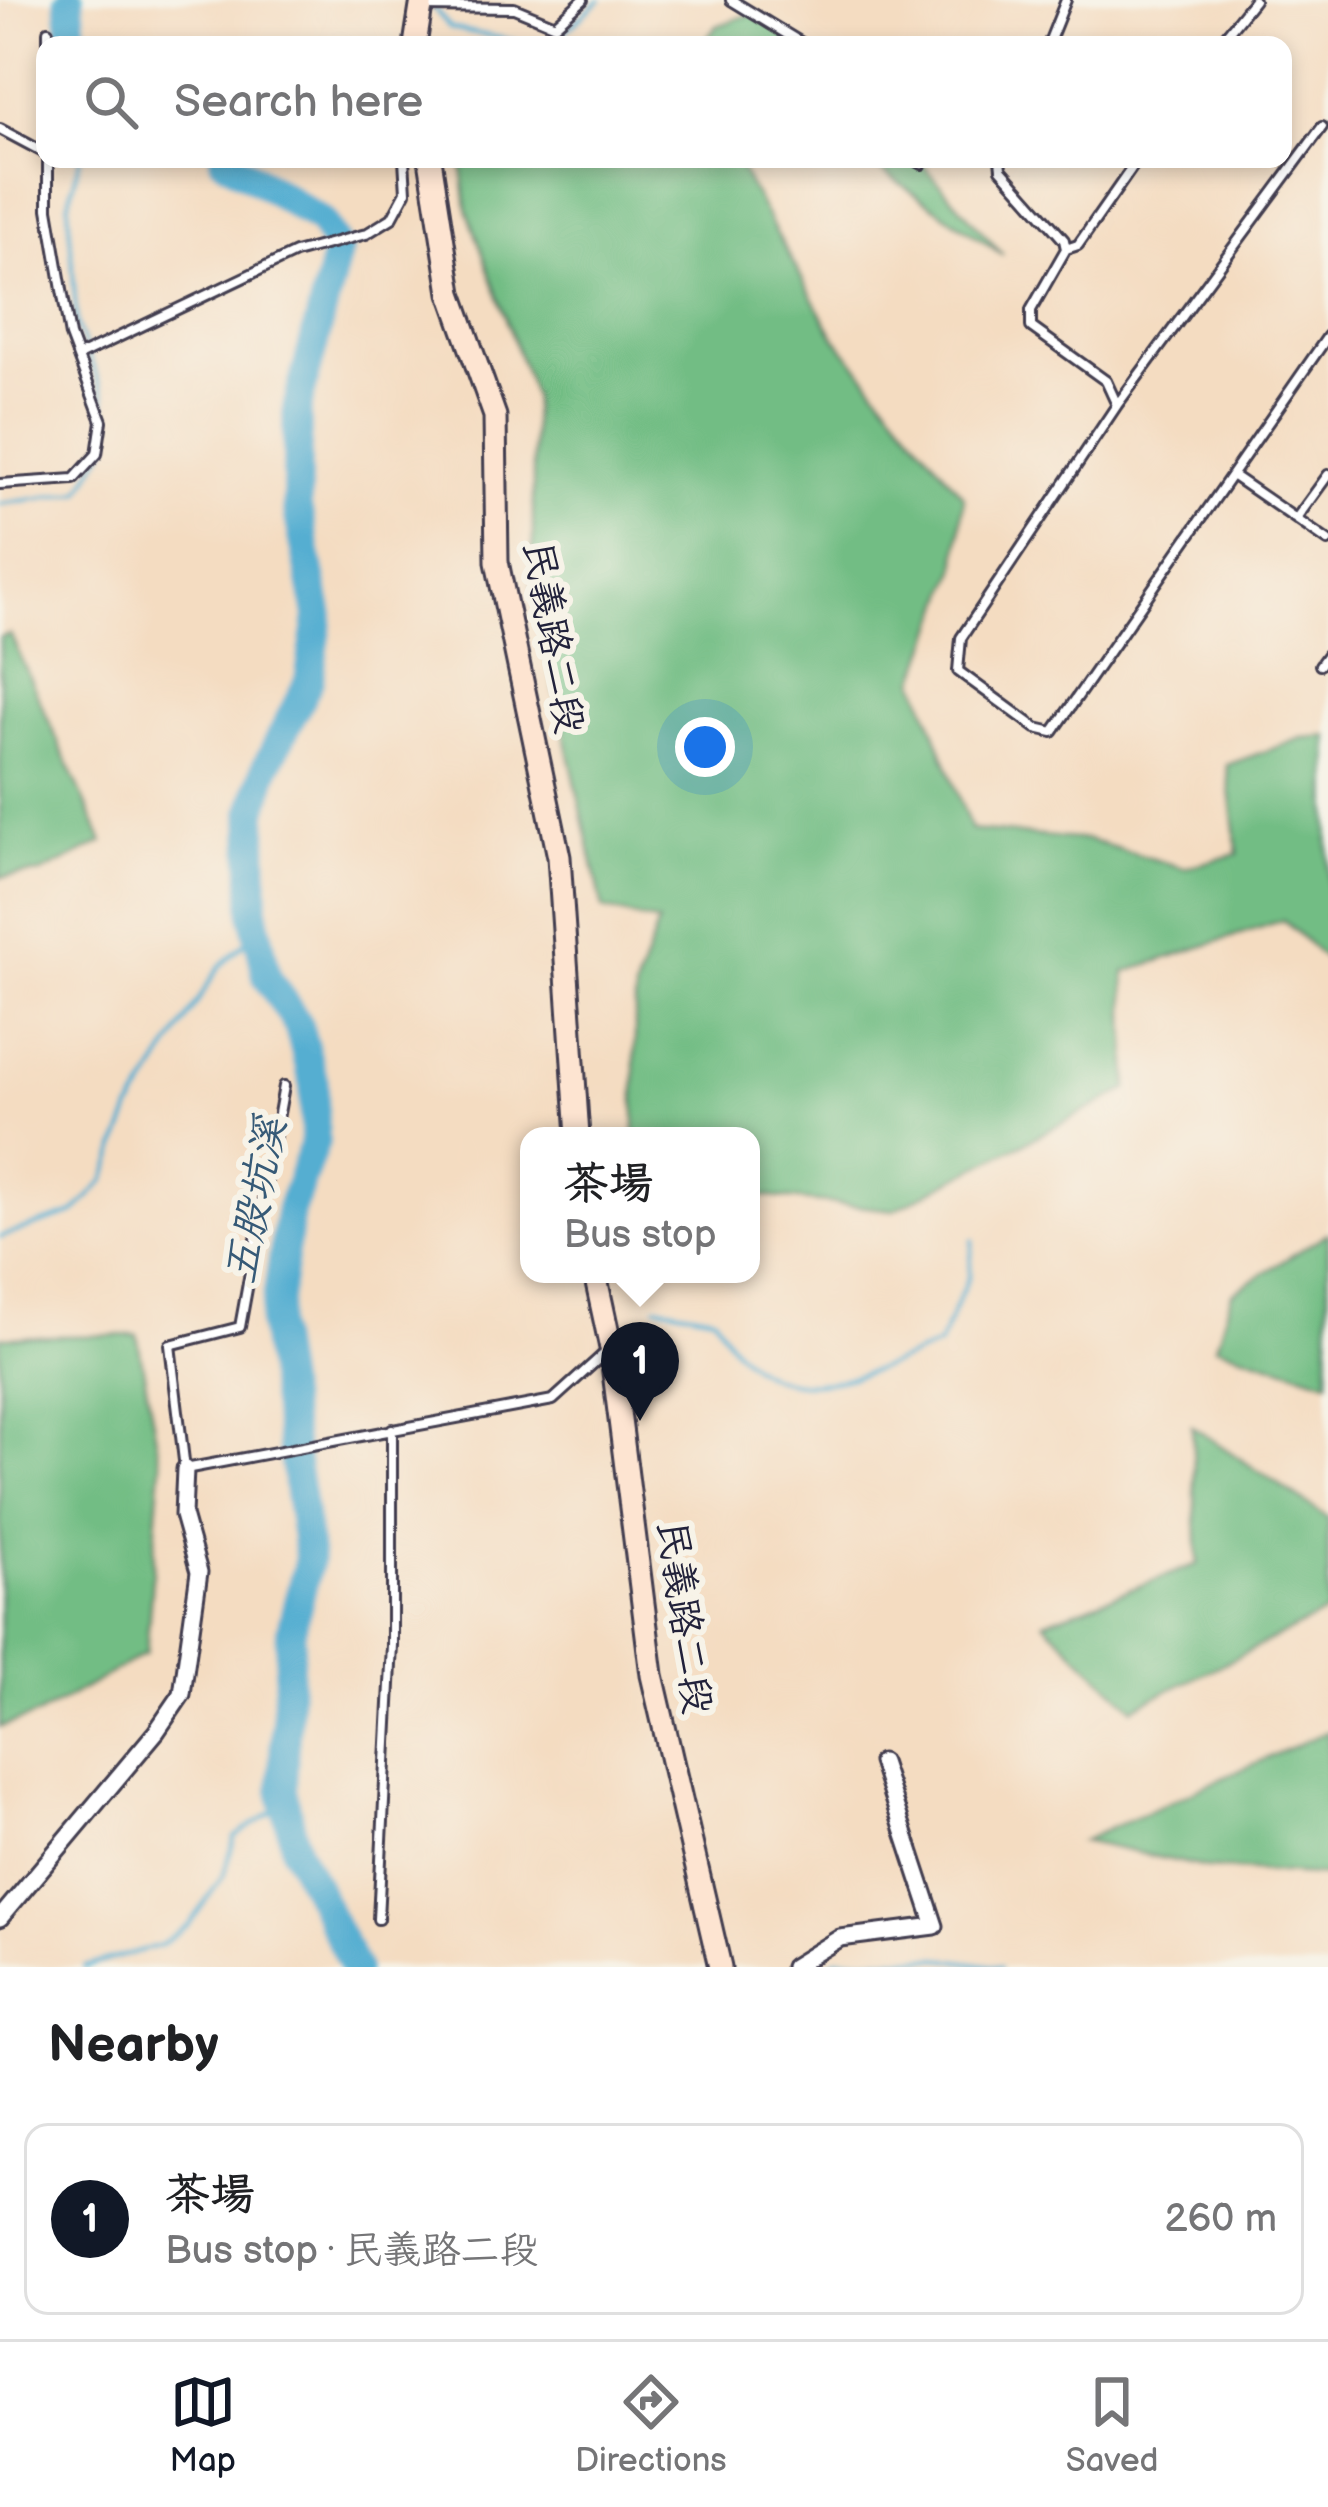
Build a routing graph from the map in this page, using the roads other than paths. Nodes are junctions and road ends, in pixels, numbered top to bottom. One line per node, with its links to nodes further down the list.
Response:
1 (583, 0): 5 (lane)
2 (731, 0): 9 (lane)
3 (1066, 0): 10 (lane)
4 (1254, 0): 11 (lane)
5 (421, 4): 8 (main road)
6 (48, 31): 7 (lane)
7 (48, 36)
8 (416, 36)
9 (790, 36)
10 (1052, 36)
11 (1226, 36)
12 (1322, 127): 21 (lane)
13 (0, 129): 14 (lane)
14 (36, 150)
15 (46, 168): 24 (lane)
16 (405, 168): 24 (lane)
17 (431, 168): 34 (main road, 民義路二段)
18 (1001, 168): 22 (lane)
19 (1132, 168): 22 (lane)
20 (1292, 168): 25 (lane)
21 (1292, 168)
22 (1066, 249): 25 (lane)
23 (1328, 336): 26 (lane)
24 (81, 355): 28 (lane)
25 (1117, 404): 26 (lane)
26 (1232, 475): 29 (lane)
27 (1328, 475): 29 (lane)
28 (0, 484)
29 (1296, 519): 30 (lane)
30 (1328, 542)
31 (1328, 654): 32 (lane)
32 (1321, 665)
33 (284, 1086): 38 (lane)
34 (577, 1127)
35 (597, 1283): 36 (main road, 民義路二段)
36 (611, 1348): 37 (lane); 42 (main road, 民義路二段)
37 (392, 1429): 38 (lane); 41 (lane)
38 (185, 1469): 40 (street)
39 (881, 1762): 43 (street)
40 (0, 1918)
41 (378, 1918)
42 (720, 1967)
43 (794, 1967)

